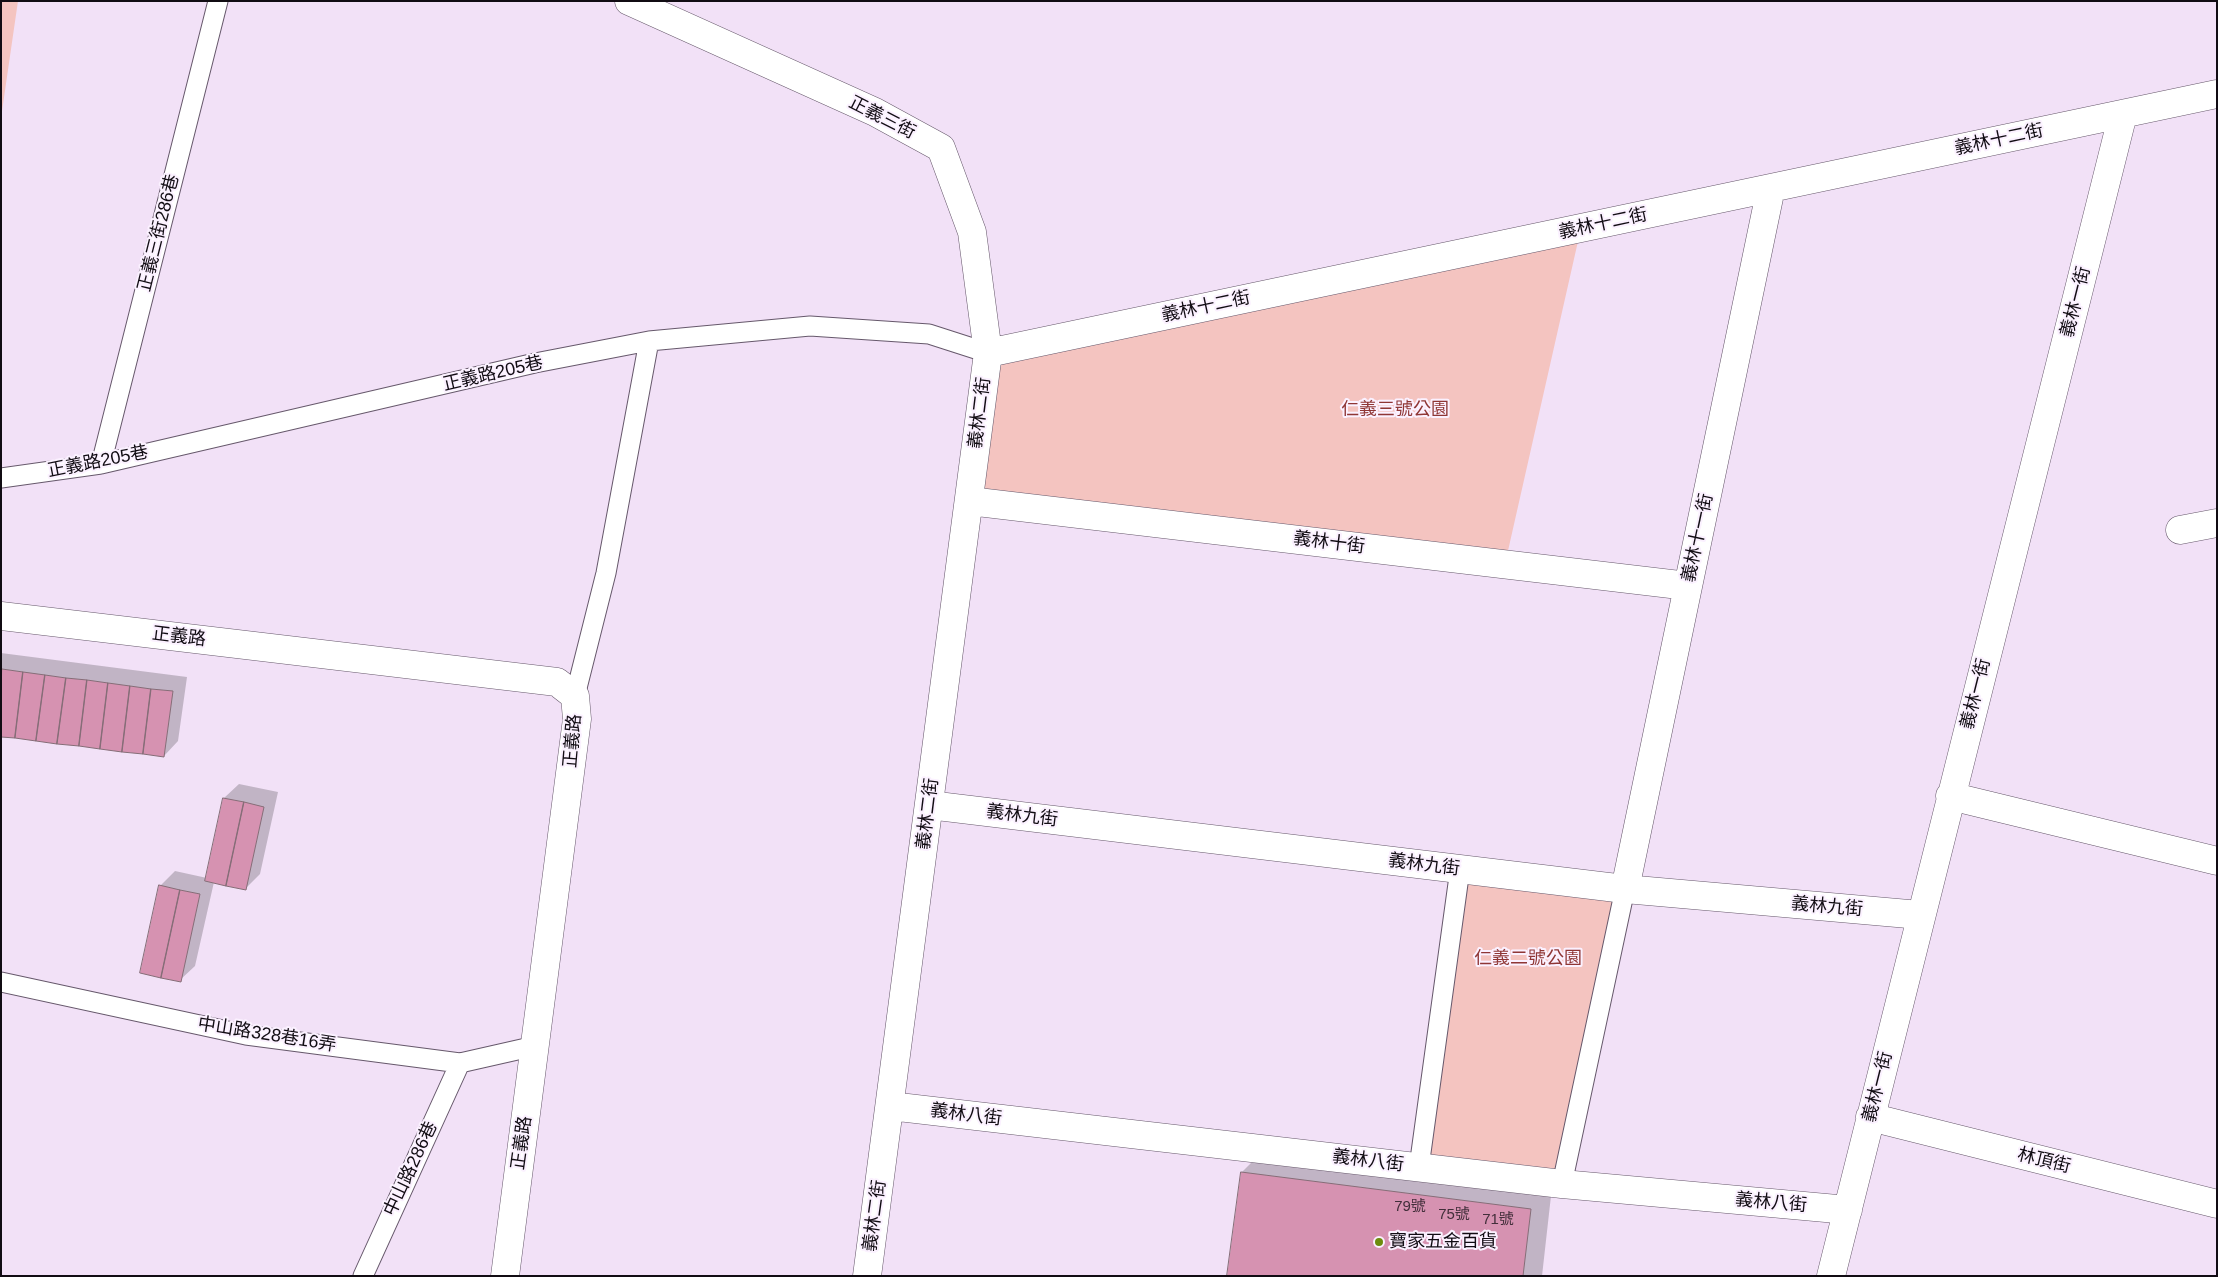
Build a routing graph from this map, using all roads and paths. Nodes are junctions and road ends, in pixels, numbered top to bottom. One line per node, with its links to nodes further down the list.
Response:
1 (218, 1): 8 (lane, 正義三街286巷)
2 (629, 1): 7 (street, 正義三街)
3 (2217, 94): 4 (street, 義林十二街)
4 (2123, 114): 5 (street, 義林十二街); 16 (street, 義林一街)
5 (1771, 188): 7 (street, 義林十二街); 13 (street, 義林十一街)
6 (649, 341): 7 (lane, 正義路205巷); 8 (lane, 正義路205巷); 15 (lane)
7 (988, 353): 10 (street, 義林二街)
8 (101, 464): 9 (lane, 正義路205巷)
9 (1, 478)
10 (969, 501): 13 (street, 義林十街); 17 (street, 義林二街)
11 (2217, 523): 12 (street)
12 (2180, 530)
13 (1688, 586): 20 (street, 義林十一街)
14 (1, 616): 15 (street, 正義路)
15 (575, 696): 23 (street, 正義路)
16 (1950, 796): 18 (street); 21 (street, 義林一街)
17 (929, 805): 19 (street, 義林九街); 25 (street, 義林二街)
18 (2217, 861)
19 (1460, 869): 20 (street, 義林九街); 27 (lane)
20 (1624, 889): 21 (street, 義林九街); 28 (lane)
21 (1920, 915): 26 (street, 義林一街)
22 (1, 982): 24 (lane, 中山路328巷16弄)
23 (535, 1046): 24 (lane, 中山路328巷16弄); 32 (street, 正義路)
24 (460, 1063): 31 (lane, 中山路286巷)
25 (890, 1106): 27 (street, 義林八街); 33 (street, 義林二街)
26 (1870, 1117): 29 (street, 林頂街); 30 (street, 義林一街)
27 (1419, 1167): 28 (street, 義林八街)
28 (1562, 1184): 30 (street, 義林八街)
29 (2217, 1204)
30 (1848, 1210): 34 (street, 義林一街)
31 (362, 1276)
32 (505, 1276)
33 (867, 1276)
34 (1831, 1276)

